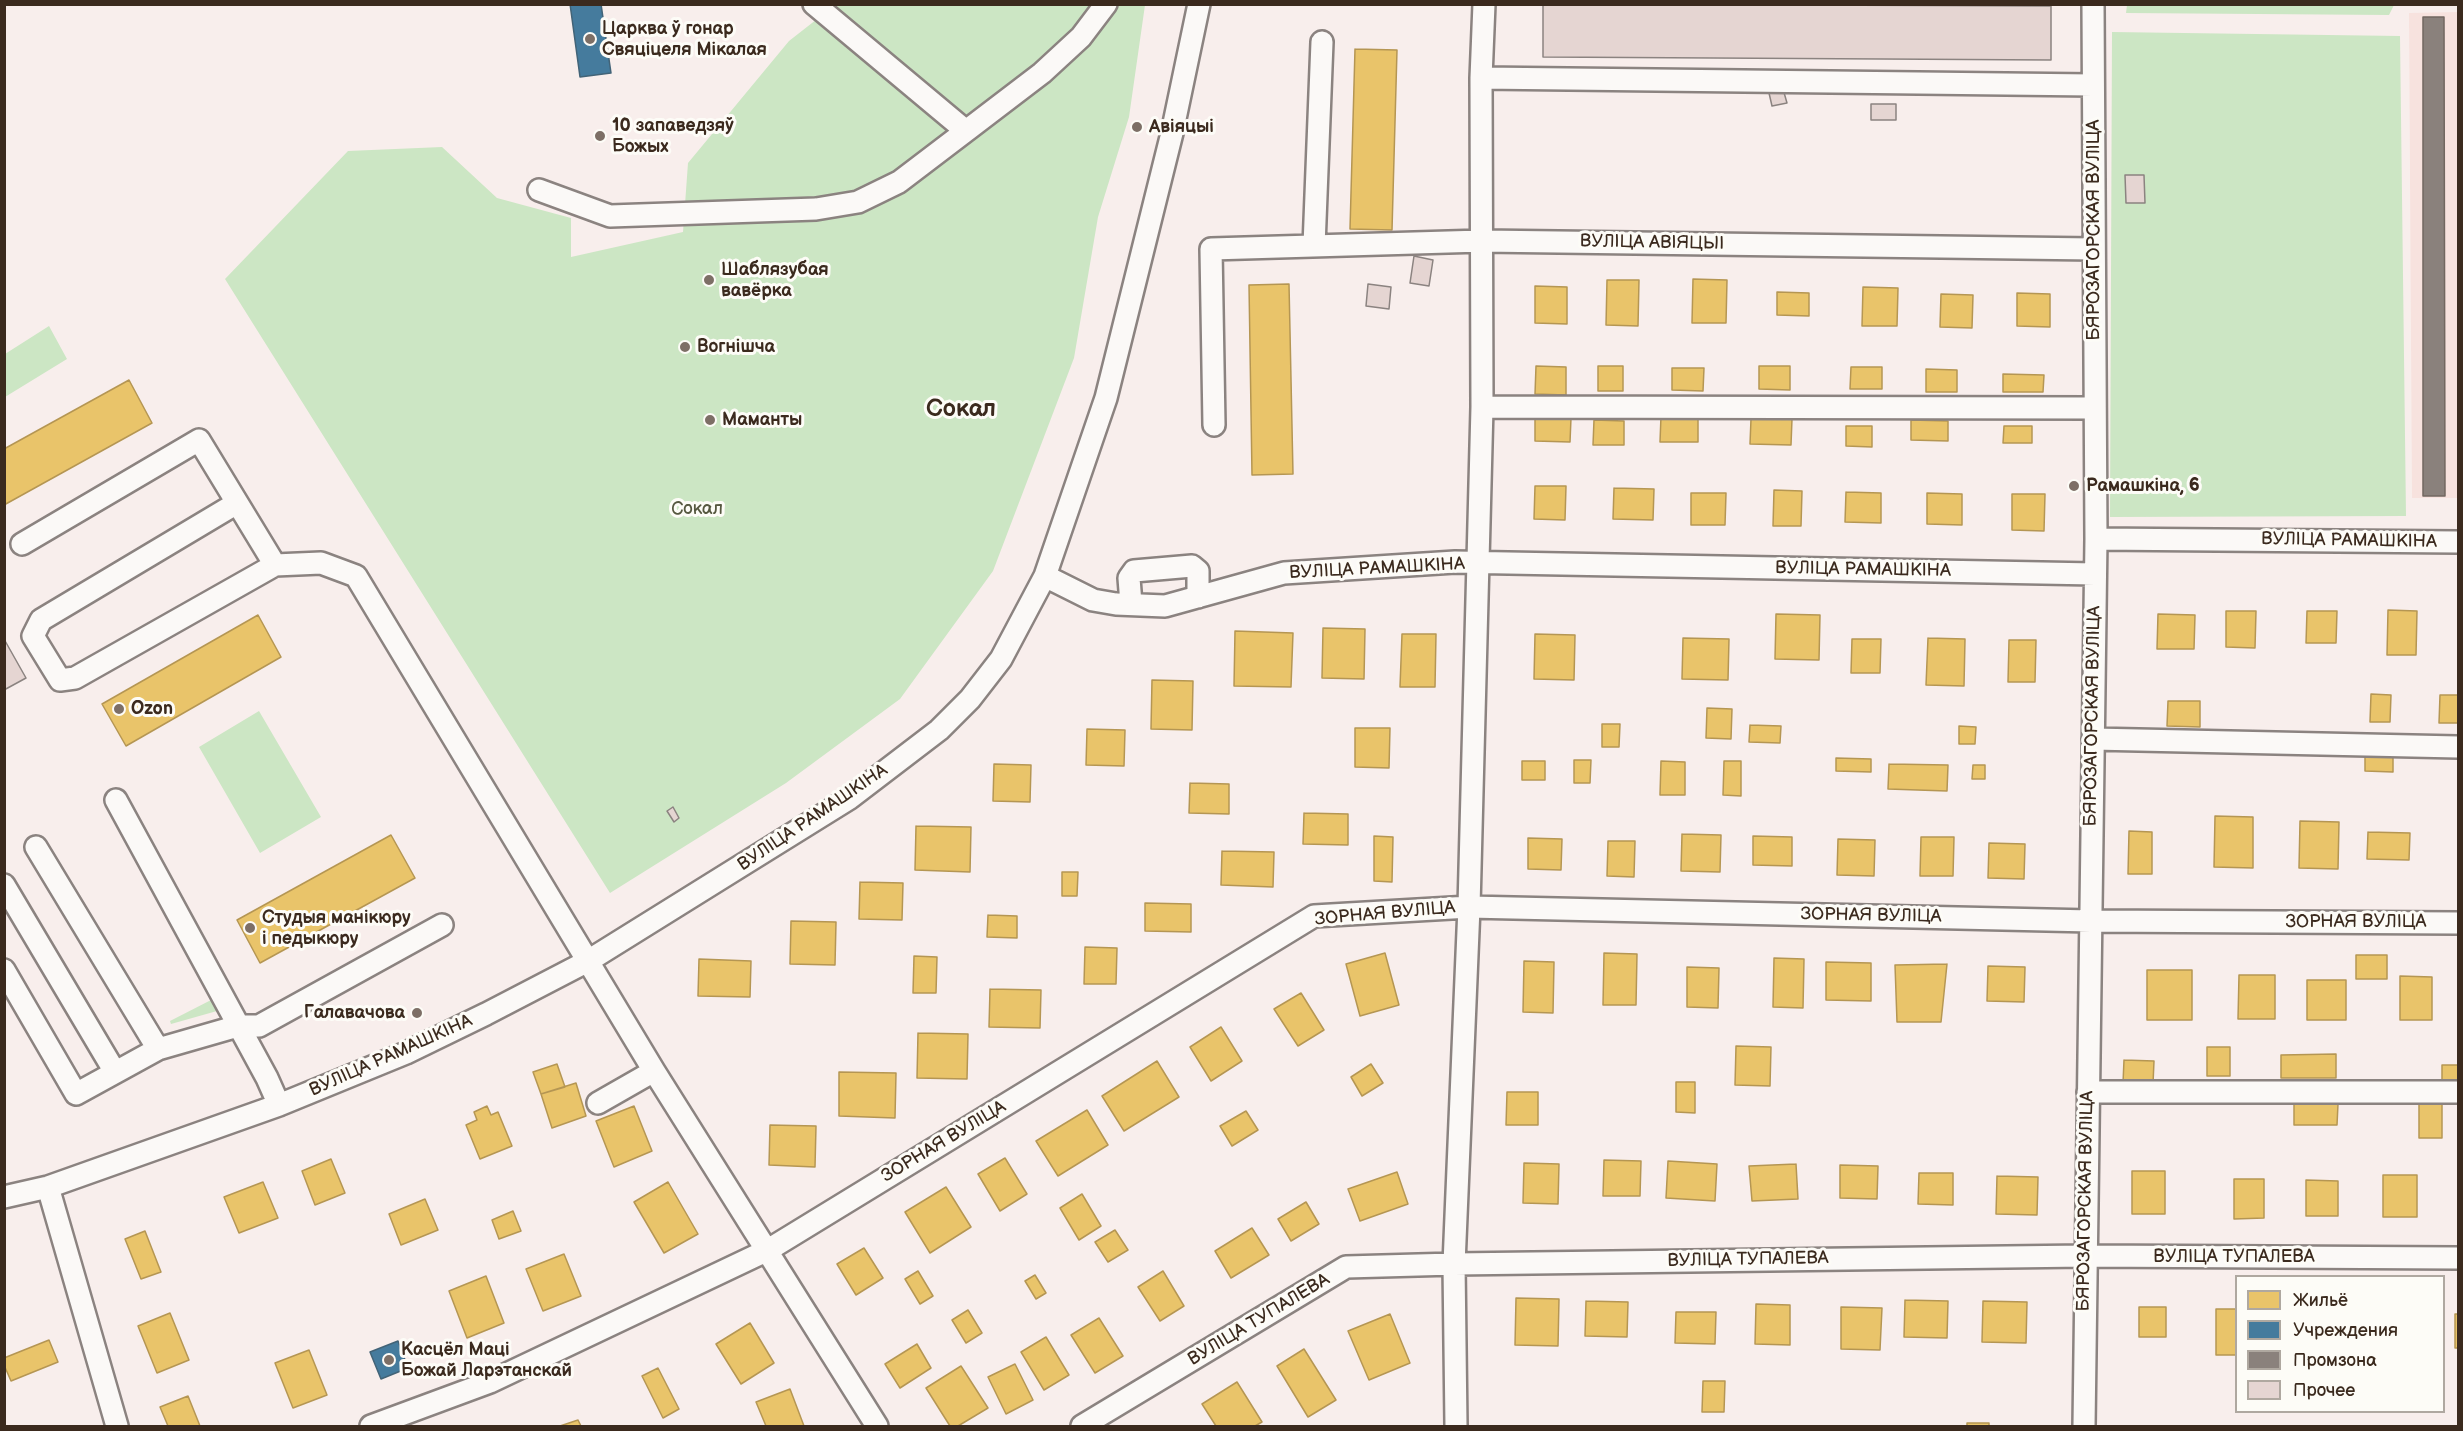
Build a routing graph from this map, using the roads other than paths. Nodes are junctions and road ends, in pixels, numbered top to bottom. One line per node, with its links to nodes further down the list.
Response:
1 (814, 4): 9 (street)
2 (1106, 4): 9 (street)
3 (1199, 4): 24 (street)
4 (1484, 4): 7 (street)
5 (2093, 4): 8 (street, БЯРОЗАГОРСКАЯ ВУЛІЦА)
6 (1322, 42): 12 (street)
7 (1481, 78): 8 (street); 11 (street)
8 (2093, 85): 13 (street, БЯРОЗАГОРСКАЯ ВУЛІЦА)
9 (966, 131): 10 (street)
10 (539, 190)
11 (1482, 241): 12 (street, ВУЛІЦА АВІЯЦЫІ); 13 (street, ВУЛІЦА АВІЯЦЫІ); 14 (street)
12 (1314, 246): 16 (street, ВУЛІЦА АВІЯЦЫІ)
13 (2094, 249): 15 (street, БЯРОЗАГОРСКАЯ ВУЛІЦА)
14 (1482, 407): 15 (street); 21 (street)
15 (2094, 408): 18 (street, БЯРОЗАГОРСКАЯ ВУЛІЦА)
16 (1214, 424)
17 (237, 503): 20 (street); 22 (street); 22 (street)
18 (2096, 538): 19 (street, ВУЛІЦА РАМАШКІНА); 23 (street, БЯРОЗАГОРСКАЯ ВУЛІЦА)
19 (2458, 542)
20 (22, 544)
21 (1478, 564): 23 (street, ВУЛІЦА РАМАШКІНА); 25 (street, ВУЛІЦА РАМАШКІНА); 32 (street)
22 (275, 565): 36 (street)
23 (2095, 574): 27 (street, БЯРОЗАГОРСКАЯ ВУЛІЦА)
24 (1045, 576): 26 (street, ВУЛІЦА РАМАШКІНА); 36 (street, ВУЛІЦА РАМАШКІНА)
25 (1198, 597): 26 (street, ВУЛІЦА РАМАШКІНА); 26 (street)
26 (1131, 604)
27 (2093, 739): 28 (street); 33 (street, БЯРОЗАГОРСКАЯ ВУЛІЦА)
28 (2458, 747)
29 (116, 800): 38 (street)
30 (36, 847): 39 (street)
31 (4, 885): 41 (street)
32 (1469, 907): 33 (street, ЗОРНАЯ ВУЛІЦА); 48 (street, ЗОРНАЯ ВУЛІЦА); 51 (street)
33 (2091, 921): 34 (street, ЗОРНАЯ ВУЛІЦА); 42 (street, БЯРОЗАГОРСКАЯ ВУЛІЦА)
34 (2458, 923)
35 (442, 925): 38 (street)
36 (588, 962): 40 (street); 45 (street, ВУЛІЦА РАМАШКІНА)
37 (4, 969): 41 (street)
38 (238, 1026): 39 (street); 45 (street)
39 (158, 1049): 41 (street)
40 (654, 1071): 44 (street); 48 (street)
41 (115, 1072)
42 (2088, 1092): 43 (street); 49 (street, БЯРОЗАГОРСКАЯ ВУЛІЦА)
43 (2458, 1092)
44 (598, 1103)
45 (279, 1105): 46 (street, ВУЛІЦА РАМАШКІНА)
46 (48, 1186): 47 (street, ВУЛІЦА РАМАШКІНА); 52 (street)
47 (4, 1197)
48 (768, 1250): 53 (street, ЗОРНАЯ ВУЛІЦА); 54 (street)
49 (2085, 1256): 50 (street, ВУЛІЦА ТУПАЛЕВА); 51 (street, ВУЛІЦА ТУПАЛЕВА); 57 (street, БЯРОЗАГОРСКАЯ ВУЛІЦА)
50 (2458, 1258)
51 (1454, 1264): 55 (street, ВУЛІЦА ТУПАЛЕВА); 56 (street)
52 (117, 1426)
53 (371, 1426)
54 (878, 1426)
55 (1083, 1426)
56 (1456, 1426)
57 (2084, 1426)

